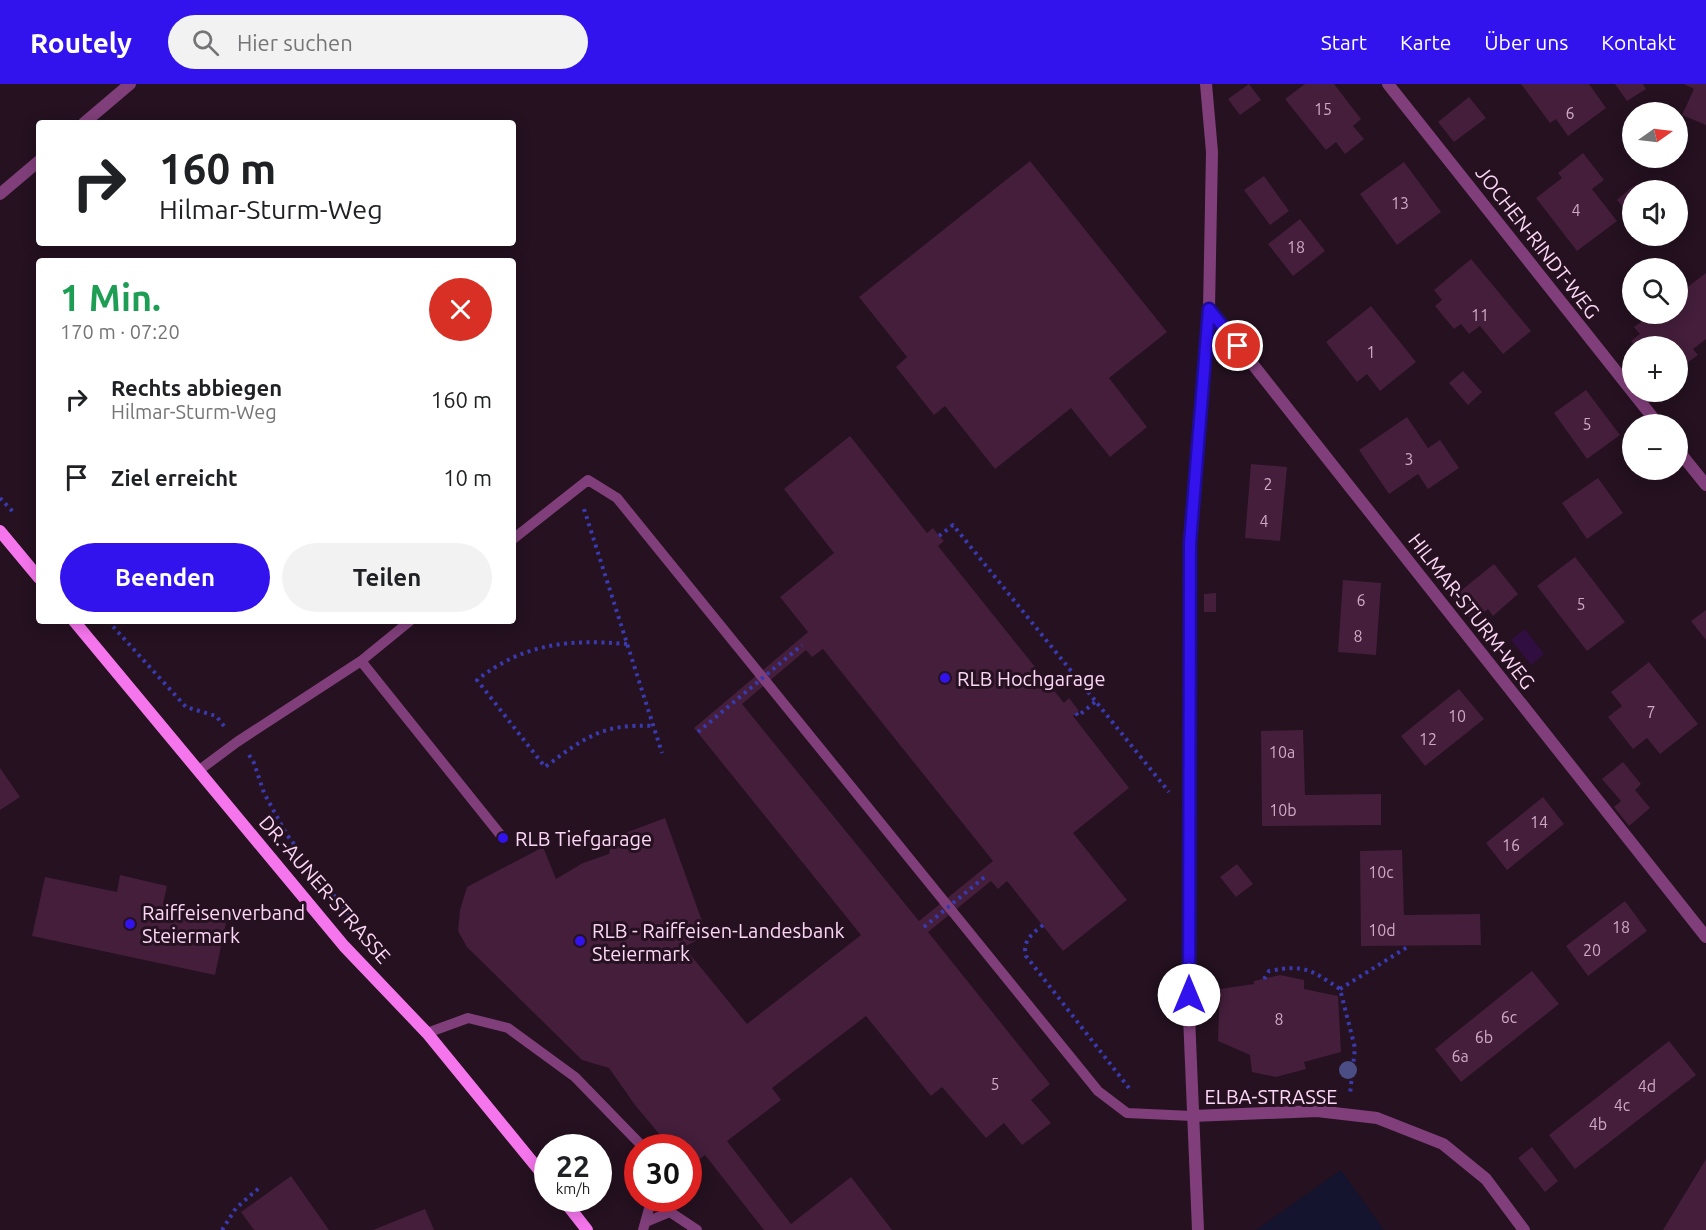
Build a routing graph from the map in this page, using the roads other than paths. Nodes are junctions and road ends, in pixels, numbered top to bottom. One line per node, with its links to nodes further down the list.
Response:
1 (130, 84): 4 (street)
2 (1206, 84): 7 (street)
3 (1388, 84): 8 (street, JOCHEN-RINDT-WEG)
4 (88, 120)
5 (36, 164): 6 (street)
6 (0, 194)
7 (1209, 309): 19 (street, HILMAR-STURM-WEG); 21 (street)
8 (1650, 414)
9 (1688, 463): 10 (street)
10 (1706, 485)
11 (0, 531): 13 (main road)
12 (516, 537): 21 (lane)
13 (36, 574)
14 (76, 624): 17 (main road, DR.-AUNER-STRASSE)
15 (406, 624): 16 (lane)
16 (361, 661): 17 (lane); 18 (lane)
17 (198, 771): 20 (main road, DR.-AUNER-STRASSE)
18 (503, 838)
19 (1706, 937)
20 (427, 1033): 22 (lane); 23 (main road, DR.-AUNER-STRASSE)
21 (1192, 1116): 28 (street); 29 (street, ELBA-STRASSE)
22 (630, 1134)
23 (534, 1164)
24 (573, 1212): 26 (main road)
25 (645, 1226): 27 (lane)
26 (587, 1230)
27 (697, 1230)
28 (1198, 1230)
29 (1524, 1230)

